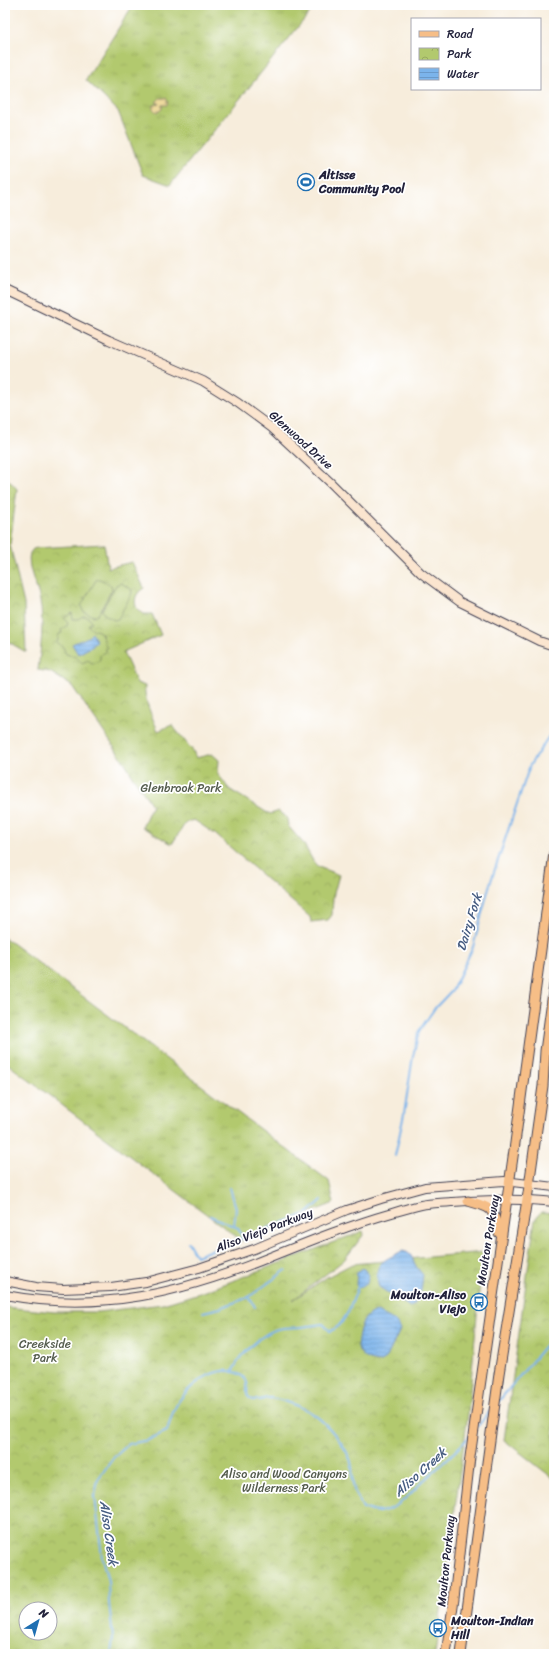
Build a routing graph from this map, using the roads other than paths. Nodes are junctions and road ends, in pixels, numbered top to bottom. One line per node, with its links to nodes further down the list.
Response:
1 (5, 290): 2 (main road, Glenwood Drive)
2 (554, 646)
3 (554, 853): 5 (main road, Moulton Parkway)
4 (554, 985): 6 (main road)
5 (509, 1181): 6 (main road, Aliso Viejo Parkway); 8 (main road, Moulton Parkway); 13 (main road, Aliso Viejo Parkway)
6 (529, 1185): 7 (main road, Aliso Viejo Parkway); 9 (main road)
7 (554, 1187)
8 (507, 1199): 9 (main road); 10 (main road); 12 (main road, Moulton Parkway)
9 (527, 1200): 11 (main road); 18 (main road)
10 (468, 1201): 12 (main road); 14 (main road)
11 (554, 1202)
12 (500, 1236): 15 (main road, Moulton Parkway)
13 (5, 1281)
14 (5, 1295)
15 (454, 1598): 16 (main road, Moulton Parkway); 17 (main road)
16 (446, 1654)
17 (453, 1654)
18 (461, 1654)

